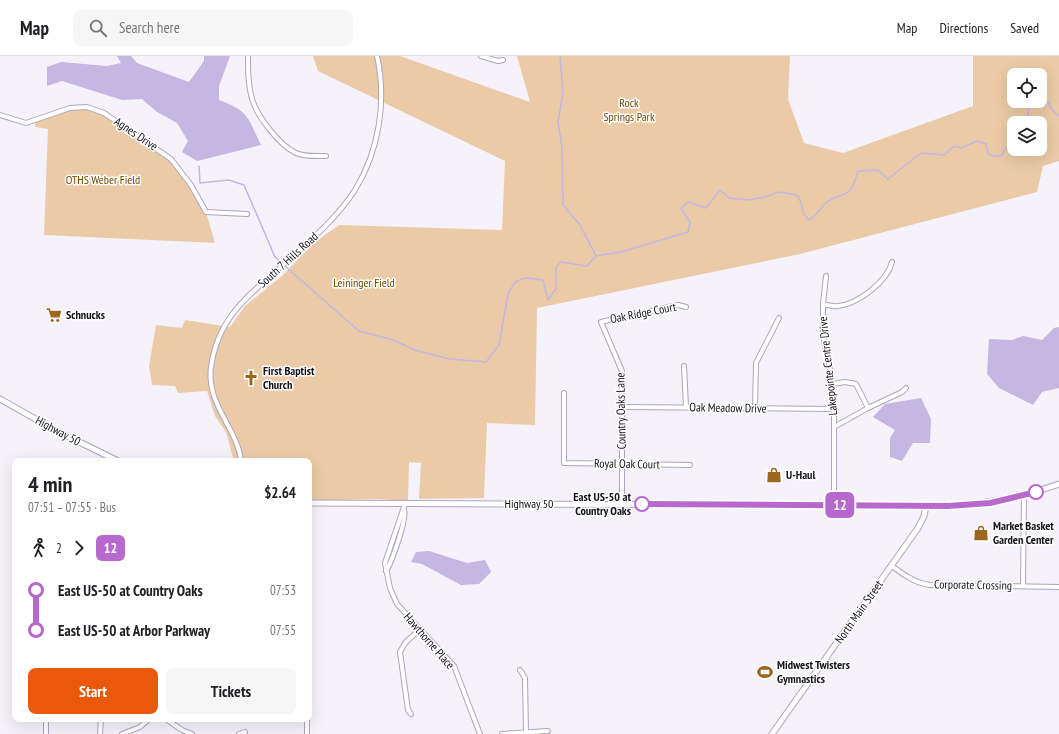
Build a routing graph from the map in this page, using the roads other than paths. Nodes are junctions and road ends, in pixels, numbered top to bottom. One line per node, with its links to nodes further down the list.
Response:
1 (248, 56): 6 (street)
2 (377, 56): 26 (street, South 7 Hills Road)
3 (482, 56): 4 (street)
4 (503, 60)
5 (0, 115): 7 (street, Agnes Drive)
6 (326, 156)
7 (247, 214)
8 (892, 262): 10 (street)
9 (826, 276): 10 (street, Lakepointe Centre Drive)
10 (822, 304): 15 (street, Lakepointe Centre Drive)
11 (686, 307): 13 (street, Oak Ridge Court)
12 (779, 318): 21 (street)
13 (601, 322): 19 (street, Country Oaks Lane)
14 (684, 366): 20 (street)
15 (833, 384): 22 (street); 23 (street, Lakepointe Centre Drive)
16 (906, 388): 22 (street)
17 (564, 392): 27 (street, Royal Oak Court)
18 (0, 399): 25 (main road, Highway 50)
19 (622, 407): 20 (street, Oak Meadow Drive); 27 (street, Country Oaks Lane)
20 (686, 407): 21 (street, Oak Meadow Drive)
21 (755, 408): 23 (street, Oak Meadow Drive)
22 (868, 408): 24 (street)
23 (834, 409): 24 (street, Lakepointe Centre Drive)
24 (834, 427): 34 (street, Lakepointe Centre Drive)
25 (112, 458)
26 (240, 458)
27 (622, 464): 28 (street, Royal Oak Court); 33 (street, Country Oaks Lane)
28 (690, 465)
29 (1059, 484): 30 (main road, Highway 50)
30 (1024, 496): 35 (main road, Highway 50); 37 (street)
31 (312, 503): 32 (main road, Highway 50)
32 (405, 504): 33 (main road, Highway 50); 39 (street, Hawthorne Place)
33 (622, 504): 34 (main road, Highway 50)
34 (834, 505): 35 (main road, Highway 50)
35 (926, 506): 36 (main road, North Main Street)
36 (892, 566): 37 (street, Corporate Crossing); 58 (main road, North Main Street)
37 (1023, 586): 38 (street, Corporate Crossing)
38 (1059, 587)
39 (420, 628): 41 (street); 56 (street, Hawthorne Place)
40 (520, 670): 49 (street)
41 (411, 714)
42 (46, 722): 50 (street)
43 (101, 722): 51 (street)
44 (146, 722): 52 (street)
45 (170, 722): 53 (street)
46 (307, 722): 55 (street)
47 (548, 731): 49 (street)
48 (245, 732): 54 (street)
49 (526, 733): 57 (street)
50 (46, 734)
51 (100, 734)
52 (122, 734)
53 (192, 734)
54 (239, 734)
55 (307, 734)
56 (480, 734)
57 (502, 734)
58 (772, 734)

